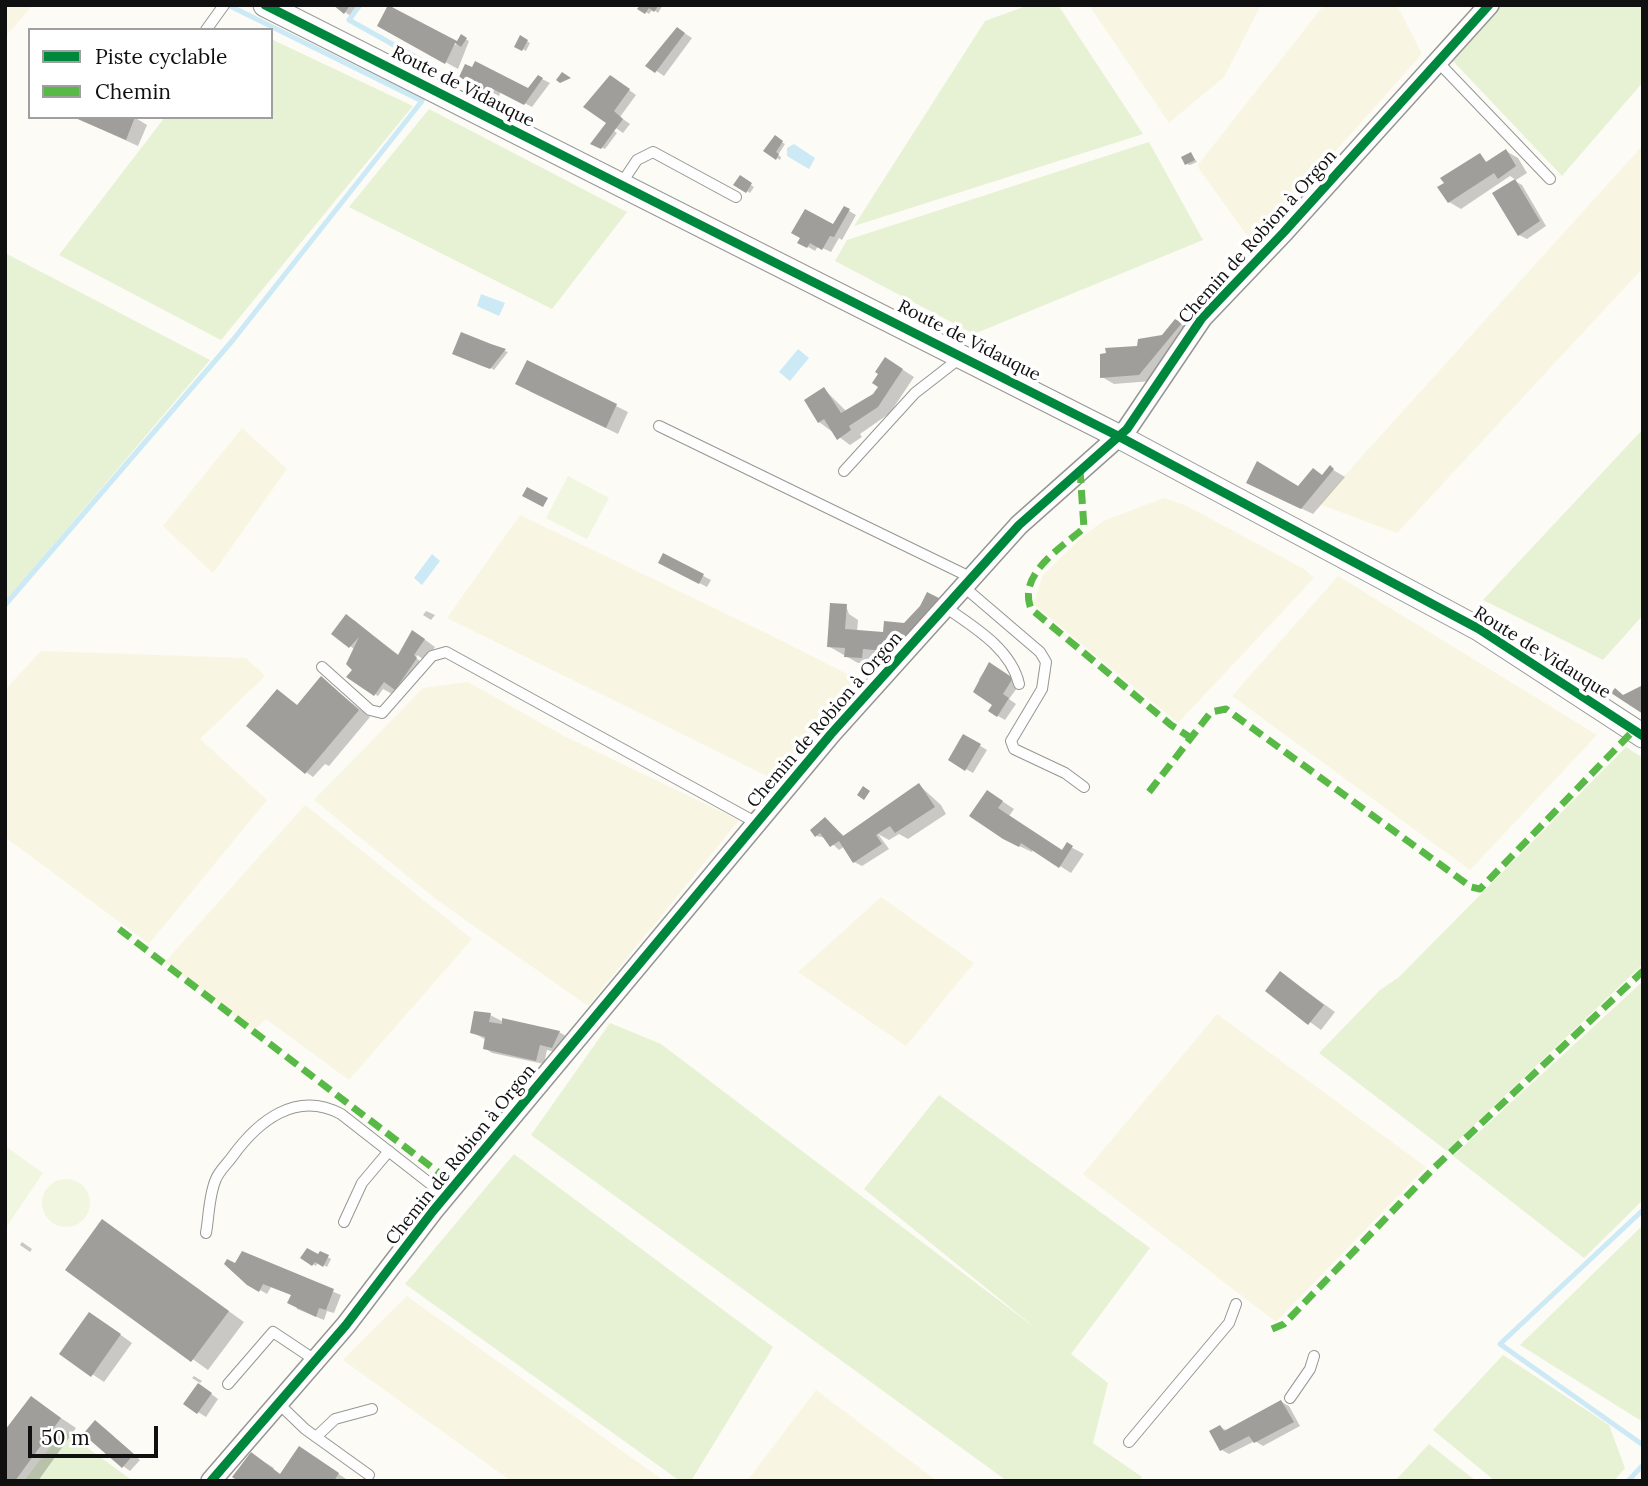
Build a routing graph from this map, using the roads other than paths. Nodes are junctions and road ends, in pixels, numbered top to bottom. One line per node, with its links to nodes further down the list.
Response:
1 (224, 5): 4 (lane)
2 (265, 5): 7 (street, Route de Vidauque)
3 (1489, 5): 5 (street, Chemin de Robion à Orgon)
4 (207, 28)
5 (1438, 62): 6 (lane); 11 (street, Chemin de Robion à Orgon)
6 (1550, 179)
7 (621, 184): 8 (lane); 9 (street, Route de Vidauque)
8 (736, 197)
9 (963, 356): 11 (street, Route de Vidauque); 12 (lane)
10 (659, 426): 13 (lane)
11 (1114, 438): 13 (street, Chemin de Robion à Orgon); 17 (street, Route de Vidauque)
12 (844, 471)
13 (968, 582): 14 (street, Chemin de Robion à Orgon); 18 (lane)
14 (945, 607): 16 (lane); 19 (street, Chemin de Robion à Orgon)
15 (322, 667): 19 (lane)
16 (1019, 684)
17 (1643, 736)
18 (1084, 787)
19 (757, 823): 21 (street, Chemin de Robion à Orgon)
20 (389, 1152): 21 (lane); 22 (lane); 23 (lane)
21 (446, 1196): 26 (street, Chemin de Robion à Orgon)
22 (344, 1222)
23 (206, 1233)
24 (1236, 1304): 32 (lane)
25 (1314, 1356): 28 (lane)
26 (315, 1360): 27 (lane); 29 (street, Chemin de Robion à Orgon)
27 (228, 1384)
28 (1290, 1398)
29 (278, 1403): 31 (lane); 34 (street, Chemin de Robion à Orgon)
30 (372, 1409): 31 (lane)
31 (316, 1437): 33 (lane)
32 (1129, 1443)
33 (369, 1475)
34 (211, 1481)

